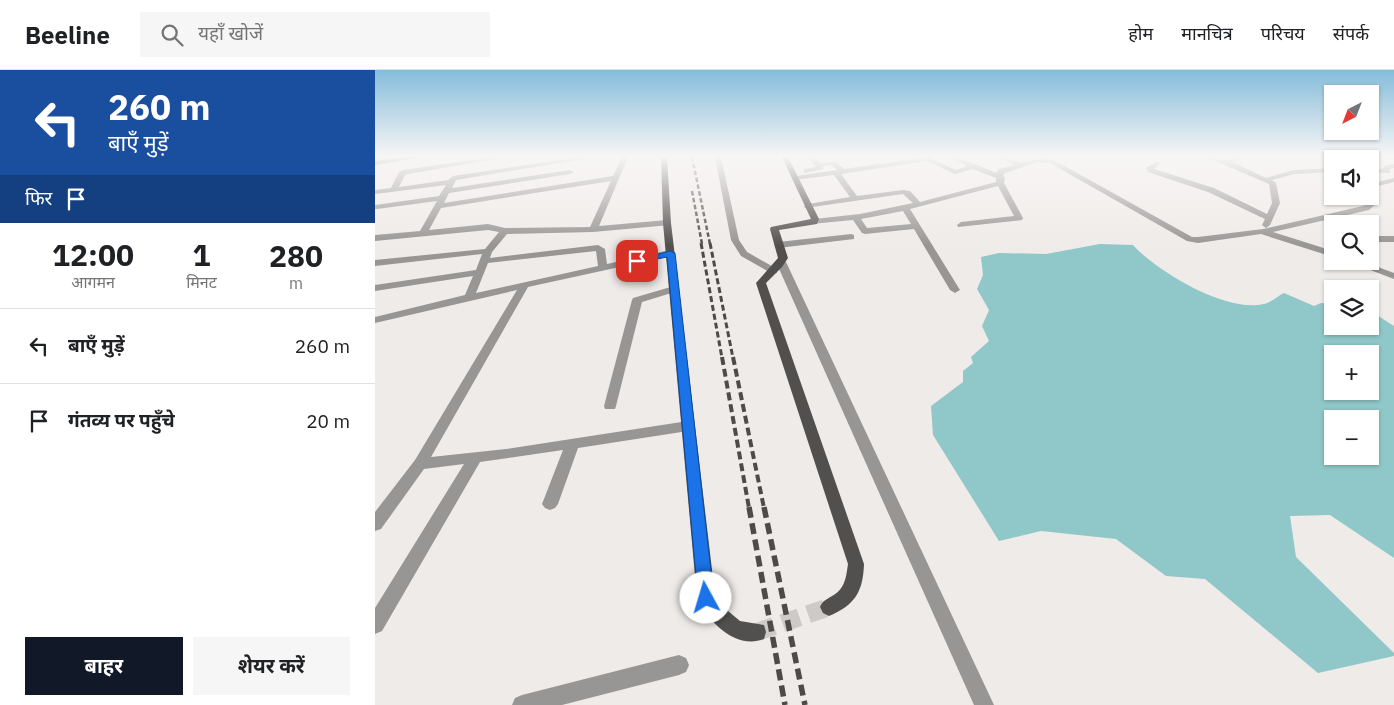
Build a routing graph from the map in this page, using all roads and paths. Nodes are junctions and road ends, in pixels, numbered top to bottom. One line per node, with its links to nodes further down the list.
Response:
1 (395, 187): 16 (street)
2 (417, 187): 16 (street)
3 (448, 187): 18 (street)
4 (498, 187): 18 (street)
5 (541, 187): 18 (street)
6 (612, 187): 31 (street)
7 (665, 187): 28 (main road)
8 (724, 187): 47 (street)
9 (800, 187): 22 (main road)
10 (848, 187): 19 (street)
11 (977, 187): 20 (street)
12 (1003, 187): 29 (street)
13 (1097, 187): 33 (street)
14 (1202, 187): 26 (street)
15 (1273, 187): 26 (street)
16 (393, 190): 17 (street)
17 (375, 192)
18 (442, 198): 23 (street); 34 (street)
19 (855, 199): 20 (street); 22 (street)
20 (918, 204): 24 (street)
21 (1370, 205): 33 (street)
22 (809, 206): 27 (main road)
23 (377, 207)
24 (905, 207): 25 (street); 30 (street)
25 (855, 217): 27 (street); 30 (street)
26 (1269, 218): 33 (street)
27 (814, 222): 39 (main road)
28 (667, 223): 31 (street); 44 (main road)
29 (961, 225)
30 (916, 226): 55 (street)
31 (593, 229): 32 (street)
32 (505, 231): 34 (street); 42 (street)
33 (1263, 231): 41 (street)
34 (425, 232): 36 (street)
35 (851, 237): 39 (street)
36 (375, 238)
37 (1379, 239): 38 (street)
38 (1394, 239)
39 (778, 245): 47 (main road)
40 (1324, 248): 41 (street)
41 (1319, 250): 43 (street)
42 (488, 251): 45 (street); 46 (street)
43 (1324, 251)
44 (670, 253): 48 (street); 54 (main road)
45 (485, 262): 48 (street); 50 (street)
46 (375, 263)
47 (777, 267): 65 (main road); 70 (street)
48 (603, 268): 52 (street)
49 (1377, 270): 51 (street)
50 (481, 272): 53 (street); 56 (street)
51 (1394, 276)
52 (524, 286): 56 (street); 62 (street)
53 (375, 288)
54 (674, 290): 58 (street); 59 (main road)
55 (955, 290)
56 (470, 296): 57 (street)
57 (375, 320)
58 (611, 406)
59 (689, 426): 60 (street); 67 (main road)
60 (573, 443): 61 (street); 63 (street)
61 (476, 457): 62 (street); 66 (street)
62 (420, 464): 64 (street)
63 (550, 504)
64 (375, 524)
65 (829, 607)
66 (375, 625)
67 (757, 632)
68 (679, 665): 69 (street)
69 (522, 705)
70 (984, 705)

